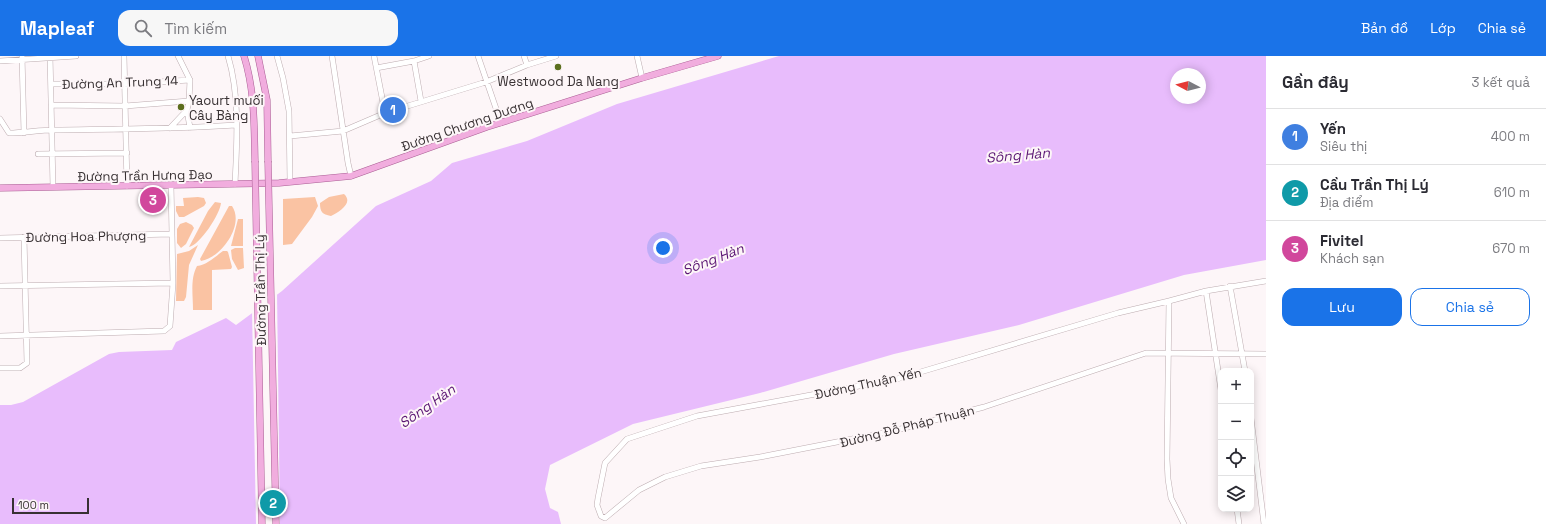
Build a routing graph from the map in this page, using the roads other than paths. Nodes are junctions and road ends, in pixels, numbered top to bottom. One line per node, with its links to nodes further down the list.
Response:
1 (76, 56): 16 (street)
2 (124, 56): 26 (street)
3 (178, 56): 23 (street)
4 (228, 56): 35 (street)
5 (244, 56): 75 (main road, bridge)
6 (258, 56): 76 (main road, Đường Trần Thị Lý, bridge)
7 (277, 56): 42 (street)
8 (332, 56): 40 (street)
9 (374, 56): 21 (street)
10 (429, 56): 19 (street)
11 (478, 56): 24 (street)
12 (524, 56): 20 (street)
13 (556, 56): 20 (street)
14 (637, 56): 22 (street)
15 (718, 56): 22 (main road, Đường Chương Dương)
16 (50, 57): 17 (street); 25 (street)
17 (22, 58): 18 (street); 41 (street)
18 (0, 61)
19 (414, 61): 21 (street); 28 (street)
20 (527, 65): 24 (street)
21 (376, 68): 32 (street)
22 (642, 78): 34 (main road, Đường Chương Dương)
23 (190, 80): 26 (street, Đường An Trung 14); 27 (street)
24 (486, 82): 28 (street); 34 (street)
25 (51, 84): 26 (street, Đường An Trung 14); 29 (street)
26 (124, 84): 30 (street)
27 (189, 101): 30 (street); 31 (street)
28 (421, 101): 32 (street)
29 (52, 105): 30 (street); 38 (street)
30 (125, 106): 39 (street)
31 (187, 110): 36 (street); 37 (street)
32 (385, 113): 40 (street)
33 (0, 119): 41 (street)
34 (501, 123): 46 (main road, Đường Chương Dương)
35 (236, 125): 37 (street); 48 (street)
36 (170, 128): 37 (street); 39 (street)
37 (190, 128)
38 (52, 130): 39 (street); 41 (street); 45 (street)
39 (127, 130): 43 (street)
40 (343, 130): 42 (street); 46 (street)
41 (24, 133)
42 (290, 136): 47 (street)
43 (127, 153): 45 (street); 50 (street)
44 (38, 154): 45 (street)
45 (53, 154): 52 (street)
46 (351, 176): 47 (main road, Đường Chương Dương)
47 (290, 182): 48 (main road, Đường Trần Hưng Đạo)
48 (235, 184): 49 (main road, Đường Trần Hưng Đạo)
49 (171, 185): 50 (main road, Đường Trần Hưng Đạo); 53 (street)
50 (127, 186): 52 (main road, Đường Trần Hưng Đạo)
51 (0, 188): 52 (main road, Đường Trần Hưng Đạo)
52 (53, 188)
53 (172, 234): 54 (street, Đường Hoa Phượng); 57 (street)
54 (24, 237): 55 (street, Đường Hoa Phượng); 58 (street)
55 (0, 238)
56 (1266, 281): 60 (street, Đường Thuận Yến)
57 (173, 283): 58 (street); 64 (street)
58 (26, 285): 59 (street); 64 (street)
59 (0, 286)
60 (1230, 286): 61 (street, Đường Thuận Yến); 67 (street)
61 (1206, 291): 62 (street, Đường Thuận Yến); 66 (street)
62 (1169, 301): 65 (street); 74 (street, Đường Thuận Yến)
63 (0, 336): 64 (street)
64 (26, 336): 69 (street)
65 (1169, 352): 66 (street, Đường Đỗ Pháp Thuận); 74 (street, Đường Đỗ Pháp Thuận); 77 (street)
66 (1216, 354): 67 (street, Đường Đỗ Pháp Thuận); 70 (street)
67 (1243, 354): 68 (street); 71 (street)
68 (1266, 354)
69 (0, 368)
70 (1218, 368)
71 (1245, 368)
72 (1254, 440): 79 (street)
73 (1237, 512): 78 (street)
74 (605, 518)
75 (262, 524)
76 (276, 524)
77 (1184, 524)
78 (1239, 524)
79 (1264, 524)

